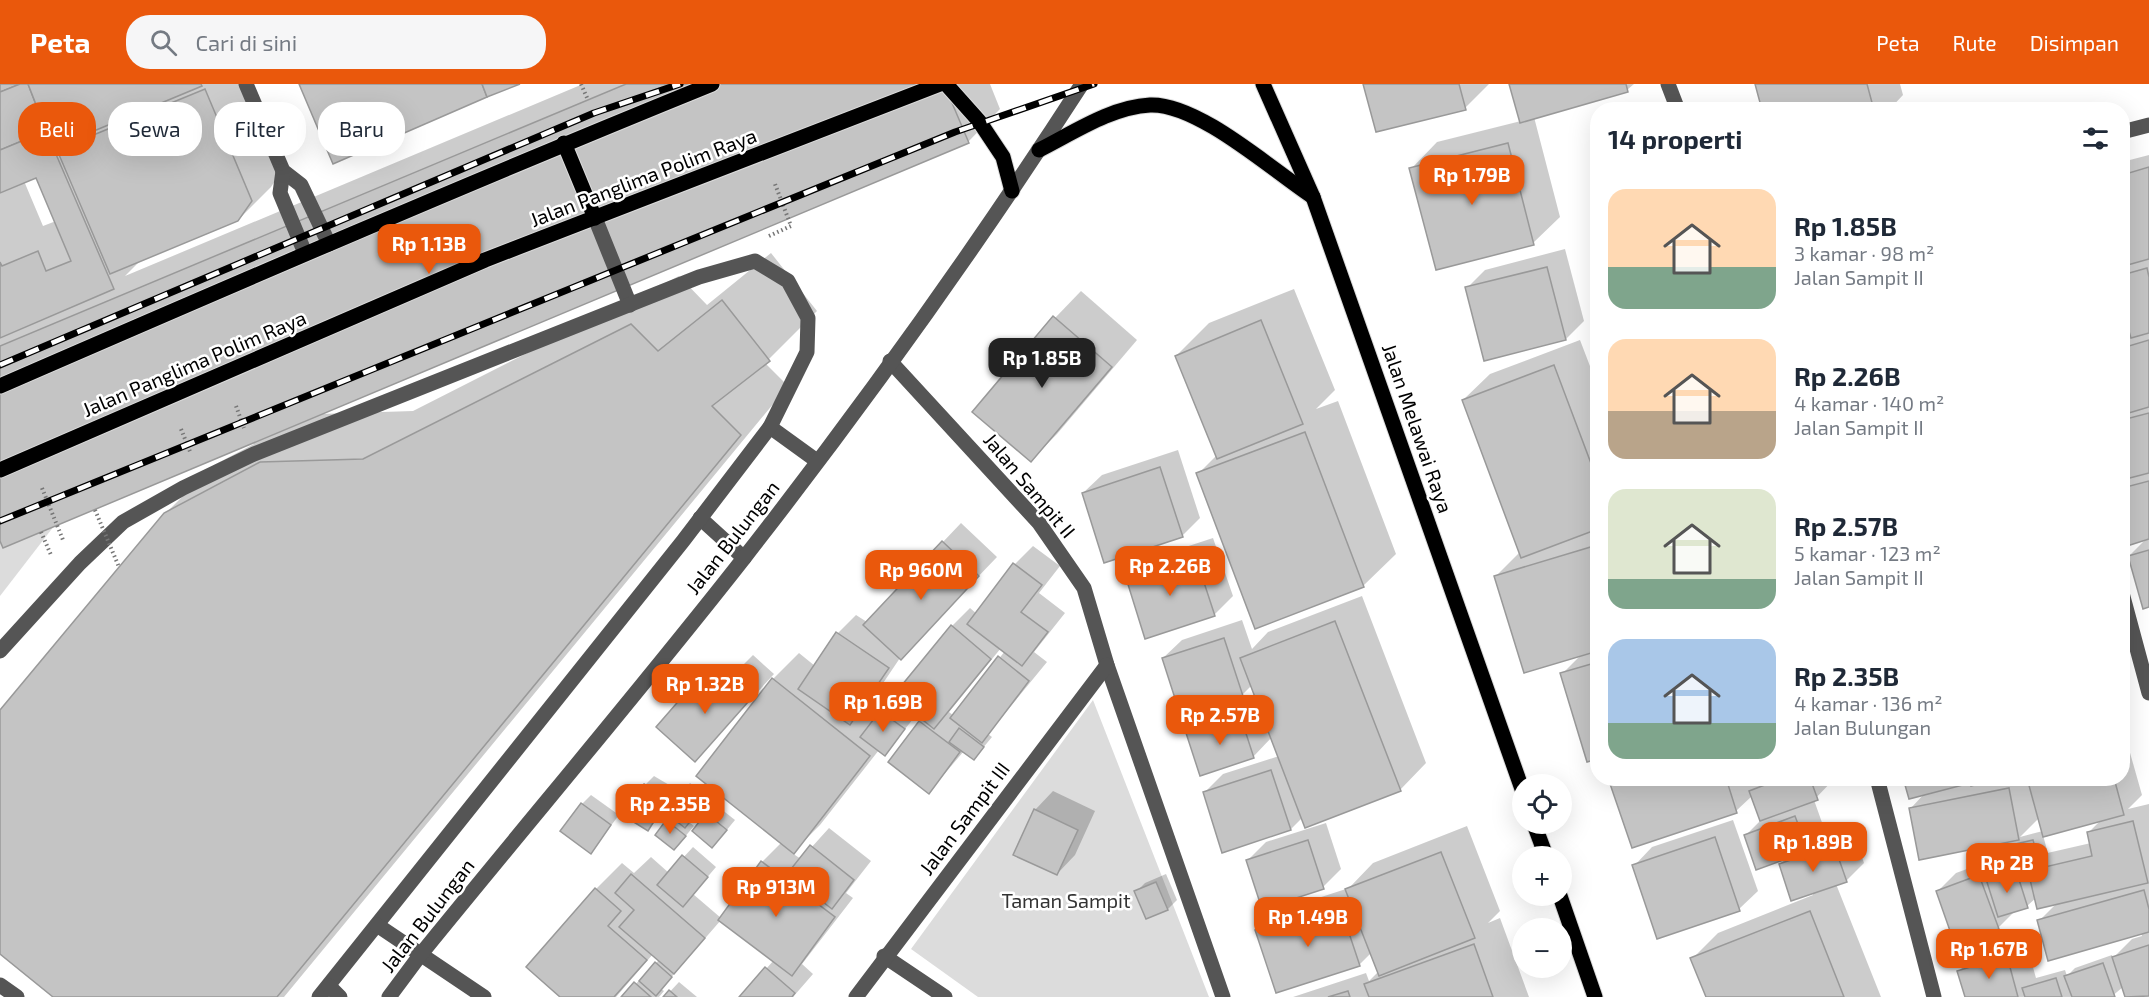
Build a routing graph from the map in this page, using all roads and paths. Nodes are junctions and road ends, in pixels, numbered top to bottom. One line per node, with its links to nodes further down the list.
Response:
1 (246, 84): 15 (street)
2 (581, 84): 9 (path)
3 (712, 84): 13 (main road)
4 (940, 84): 19 (main road, Jalan Panglima Polim Raya)
5 (946, 84): 17 (main road)
6 (1082, 84): 14 (street, Jalan Bulungan)
7 (1263, 84): 18 (main road, Jalan Melawai Raya)
8 (1668, 84): 10 (street)
9 (588, 100)
10 (1675, 102)
11 (2149, 125): 12 (street)
12 (2130, 130)
13 (564, 143): 19 (main road); 21 (main road)
14 (1039, 150): 17 (street, Jalan Bulungan); 18 (main road)
15 (283, 171): 21 (street); 22 (street)
16 (775, 184): 20 (path)
17 (1012, 191): 24 (street, Jalan Bulungan)
18 (1313, 197): 39 (main road, Jalan Melawai Raya)
19 (595, 218): 23 (street); 28 (main road, Jalan Panglima Polim Raya)
20 (767, 237)
21 (328, 244): 22 (main road)
22 (305, 253): 25 (main road)
23 (630, 305): 26 (street); 36 (street)
24 (890, 361): 27 (street, Jalan Bulungan); 37 (street, Jalan Sampit II)
25 (0, 386)
26 (770, 427): 27 (street); 31 (street)
27 (817, 461): 33 (street, Jalan Bulungan)
28 (0, 470)
29 (42, 488): 32 (path)
30 (95, 510): 34 (path, bridge)
31 (700, 518): 33 (street); 42 (street)
32 (59, 530)
33 (744, 558): 43 (street, Jalan Bulungan)
34 (120, 567)
35 (2130, 623): 38 (street)
36 (0, 651)
37 (1107, 665): 44 (street, Jalan Sampit III); 53 (street, Jalan Sampit II)
38 (2149, 693)
39 (1517, 774)
40 (1879, 786): 55 (street)
41 (1563, 906): 54 (main road)
42 (377, 925): 43 (street); 46 (street)
43 (421, 954): 49 (street, Jalan Bulungan); 50 (street)
44 (884, 956): 51 (street, Jalan Sampit III); 52 (street)
45 (0, 986): 47 (street)
46 (324, 992): 48 (street)
47 (17, 997)
48 (340, 997)
49 (389, 997)
50 (484, 997)
51 (856, 997)
52 (945, 997)
53 (1223, 997)
54 (1595, 997)
55 (1934, 997)

